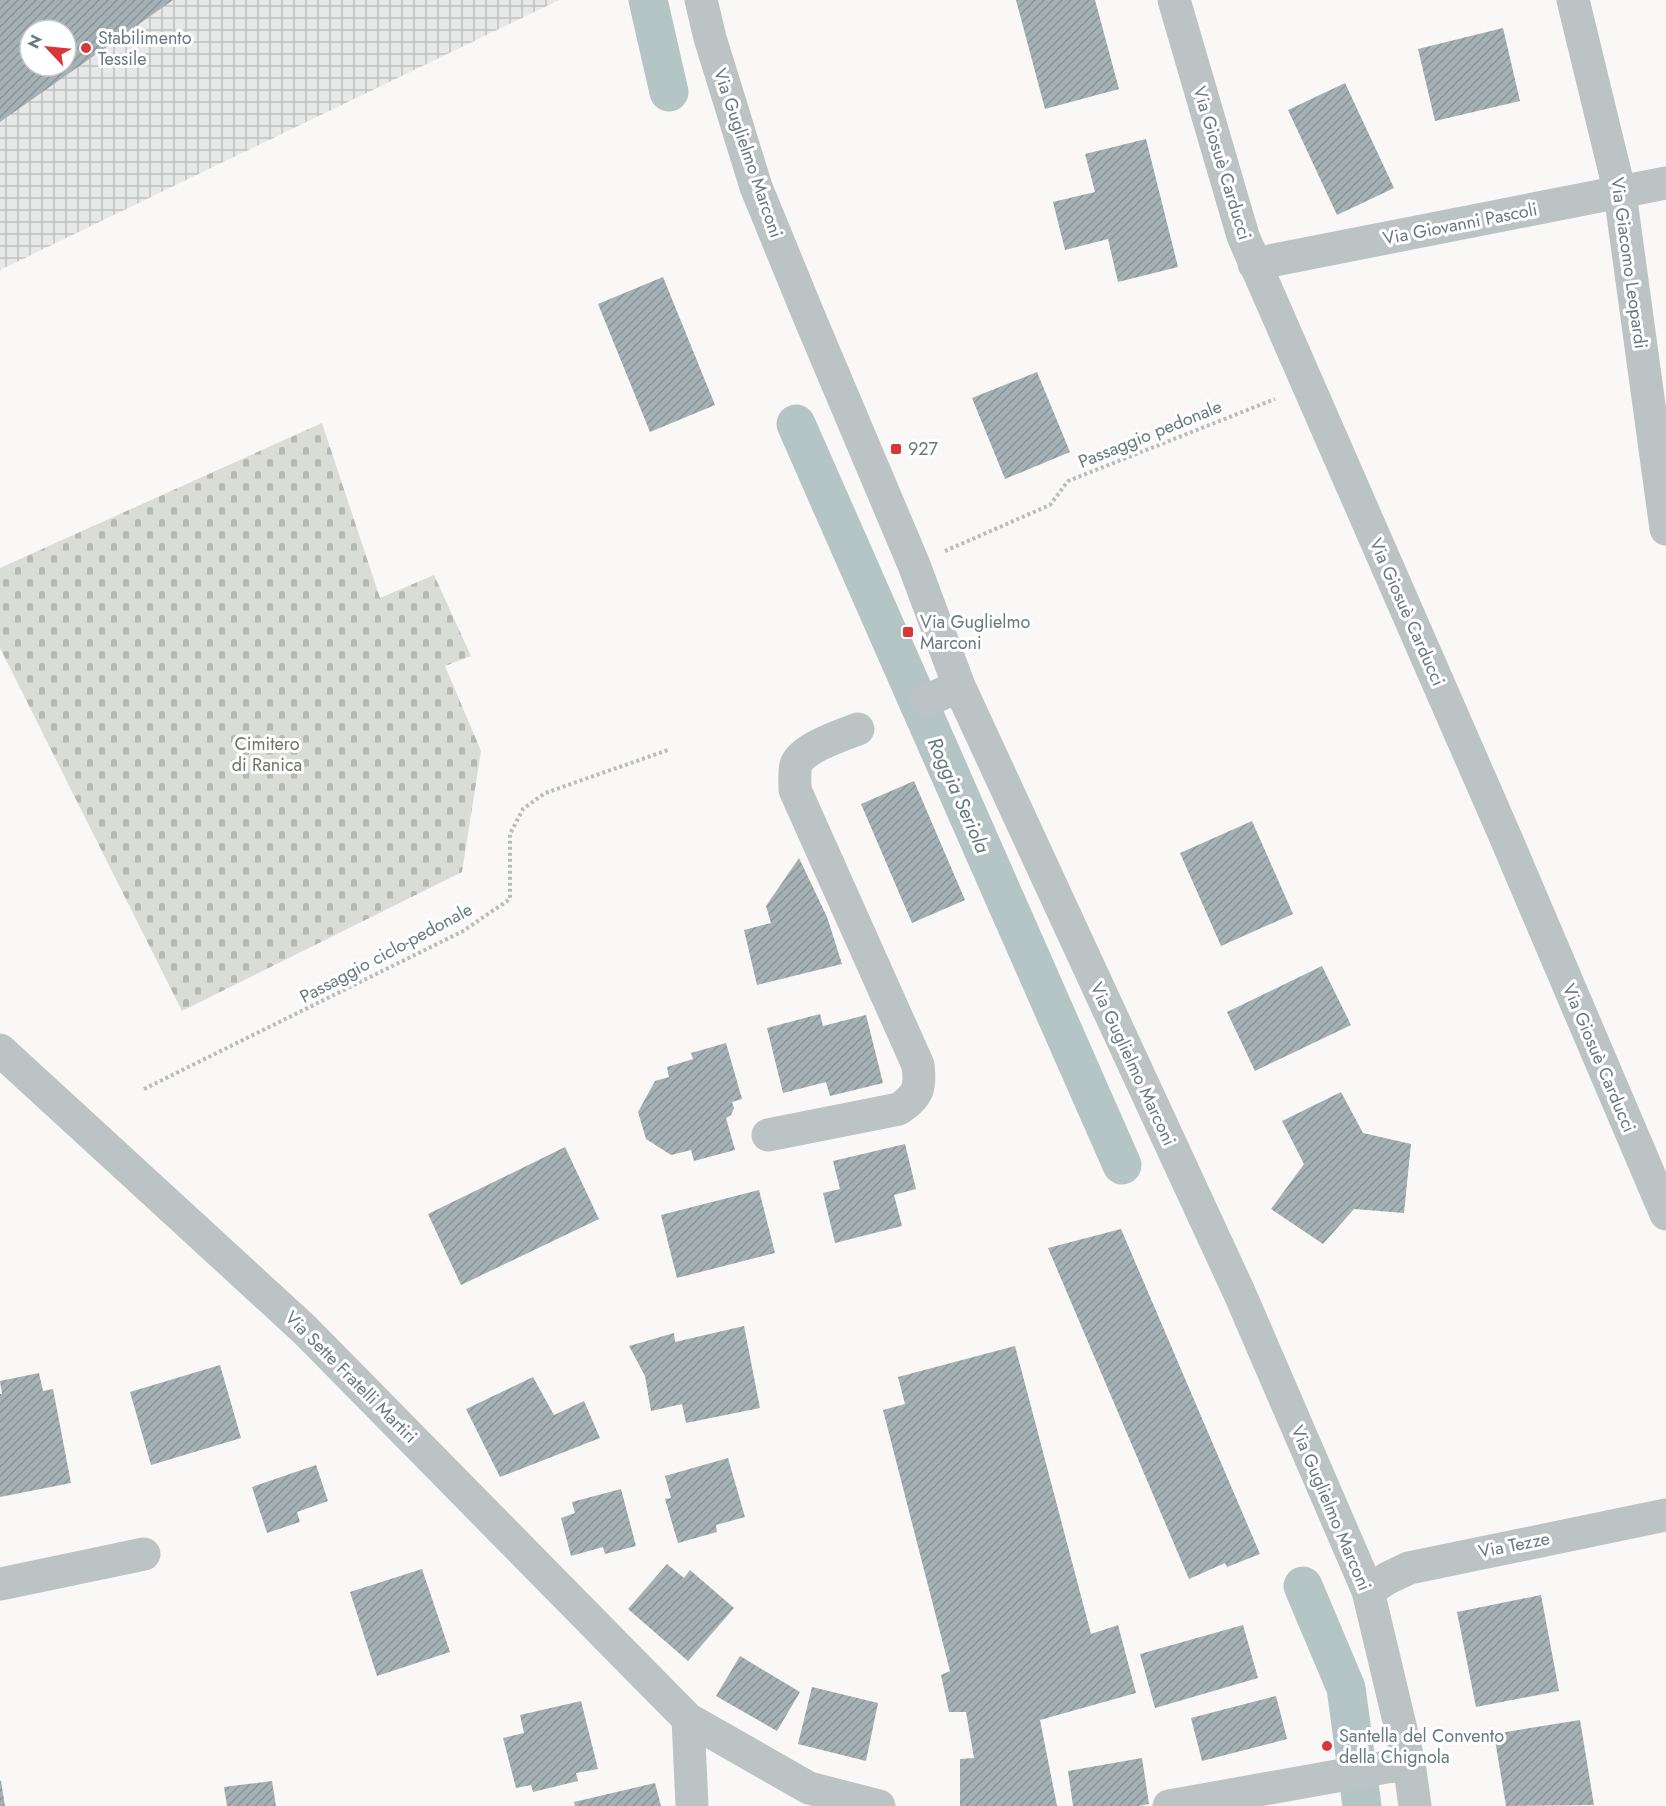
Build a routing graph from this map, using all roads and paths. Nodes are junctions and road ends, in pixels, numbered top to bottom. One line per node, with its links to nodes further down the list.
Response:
1 (701, 0): 9 (street, Via Guglielmo Marconi)
2 (1174, 0): 6 (street, Via Giosuè Carducci)
3 (1573, 0): 5 (street, Via Giacomo Leopardi)
4 (1666, 183): 5 (street, Via Giovanni Pascoli)
5 (1620, 193): 6 (street, Via Giovanni Pascoli); 8 (street, Via Giacomo Leopardi)
6 (1254, 264): 7 (street, Via Giosuè Carducci)
7 (1308, 386): 9 (path, Passaggio pedonale); 17 (street, Via Giosuè Carducci)
8 (1666, 530)
9 (914, 565): 10 (street, Via Guglielmo Marconi)
10 (959, 686): 11 (street); 21 (street, Via Guglielmo Marconi)
11 (926, 701)
12 (858, 729): 16 (street)
13 (668, 750): 15 (path, Passaggio ciclo-pedonale)
14 (0, 1050): 22 (street, Via Sette Fratelli Martiri)
15 (144, 1089)
16 (768, 1135)
17 (1666, 1214)
18 (1666, 1515): 21 (street, Via Tezze)
19 (144, 1554): 20 (street)
20 (0, 1584)
21 (1368, 1590): 23 (street, Via Guglielmo Marconi)
22 (688, 1719): 24 (street); 25 (street, Via Sette Fratelli Martiri)
23 (1409, 1764): 26 (street); 27 (street, Via Guglielmo Marconi)
24 (692, 1806)
25 (879, 1806)
26 (1169, 1806)
27 (1415, 1806)

